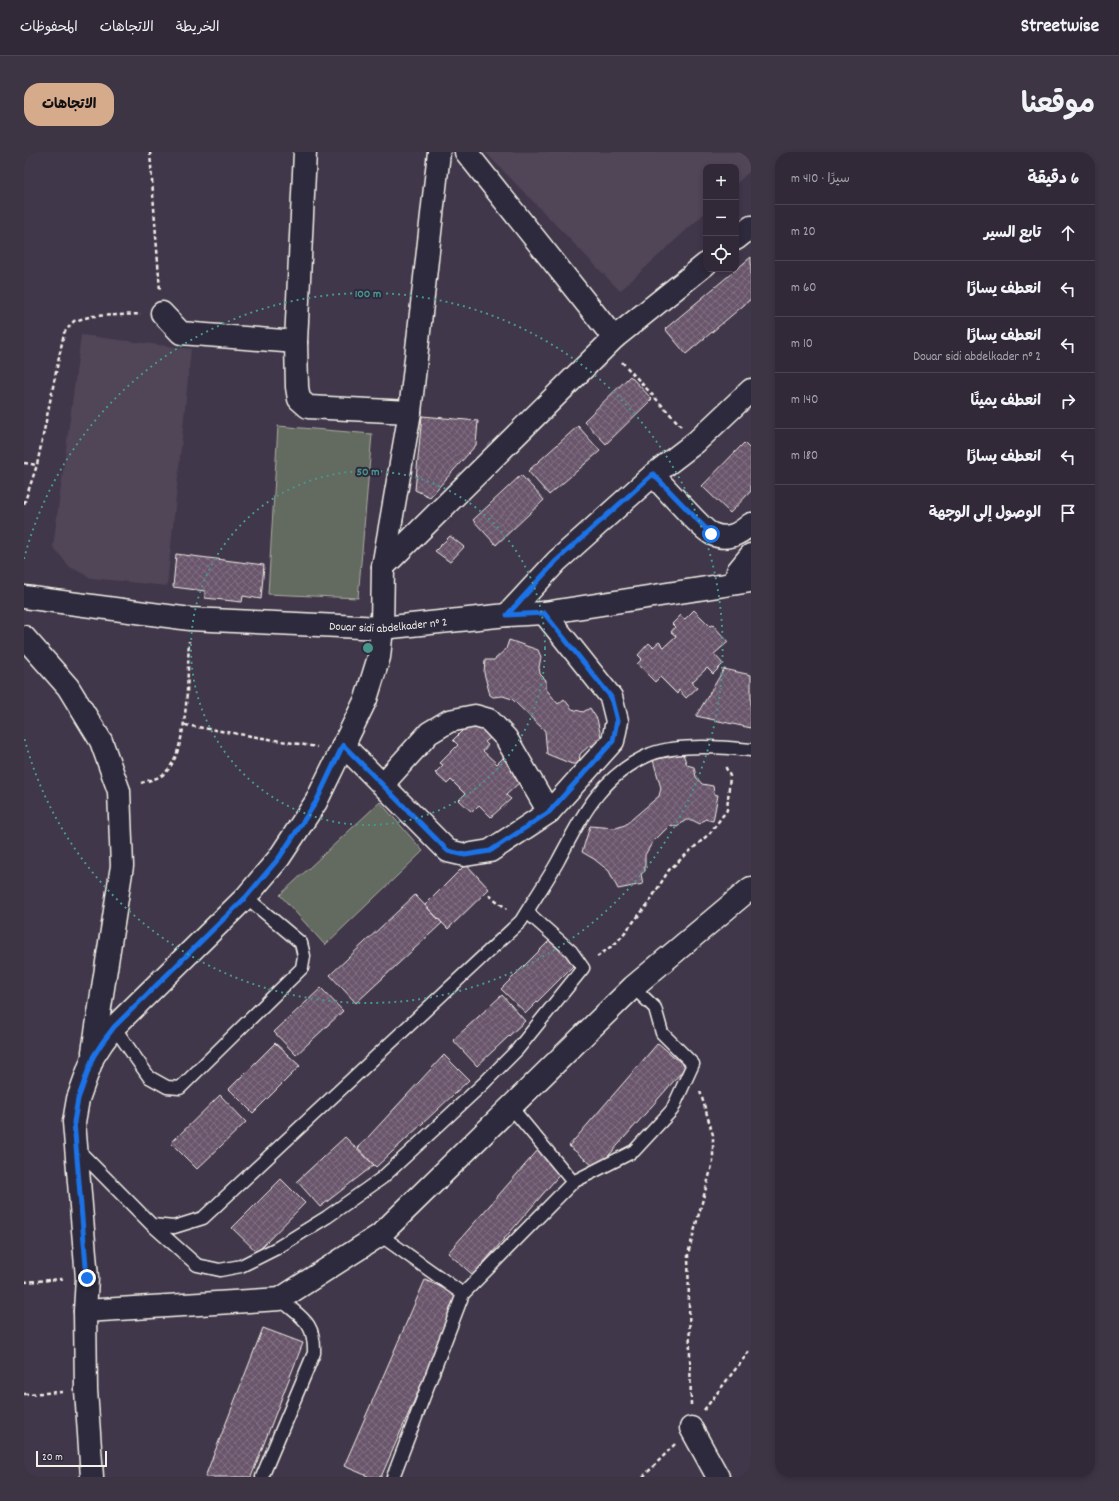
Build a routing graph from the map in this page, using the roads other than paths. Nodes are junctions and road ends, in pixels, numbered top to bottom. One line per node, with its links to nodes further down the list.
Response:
1 (305, 152): 8 (street)
2 (439, 152): 11 (street)
3 (466, 152): 9 (street)
4 (751, 227): 5 (street)
5 (739, 237)
6 (703, 266): 9 (street)
7 (162, 313): 8 (street)
8 (296, 342): 11 (street)
9 (611, 342): 15 (street)
10 (751, 390): 12 (street)
11 (410, 412): 15 (street)
12 (653, 474): 13 (street); 19 (street)
13 (751, 524)
14 (751, 555): 16 (street)
15 (382, 567): 20 (street)
16 (743, 582): 18 (street, Douar sidi abdelkader n° 2)
17 (24, 597): 20 (street, Douar sidi abdelkader n° 2)
18 (544, 613): 19 (street, Douar sidi abdelkader n° 2); 25 (street)
19 (507, 615): 20 (street, Douar sidi abdelkader n° 2)
20 (382, 628): 22 (street)
21 (24, 637): 31 (street)
22 (333, 747): 24 (street); 27 (street)
23 (751, 750): 28 (lane)
24 (382, 784): 25 (street); 25 (street)
25 (549, 812)
26 (751, 888): 29 (street)
27 (246, 897): 30 (street); 30 (lane)
28 (524, 916): 35 (lane); 35 (lane)
29 (633, 987): 32 (street); 34 (lane)
30 (114, 1027): 31 (street)
31 (93, 1057): 33 (street)
32 (510, 1106): 34 (lane); 36 (street)
33 (75, 1148): 35 (lane); 39 (street)
34 (573, 1182): 37 (lane)
35 (152, 1225)
36 (380, 1235): 37 (lane); 38 (street)
37 (463, 1294): 43 (lane)
38 (280, 1299): 39 (street); 42 (lane)
39 (85, 1311): 41 (street)
40 (691, 1428): 44 (street)
41 (92, 1477)
42 (262, 1477)
43 (393, 1477)
44 (718, 1477)

